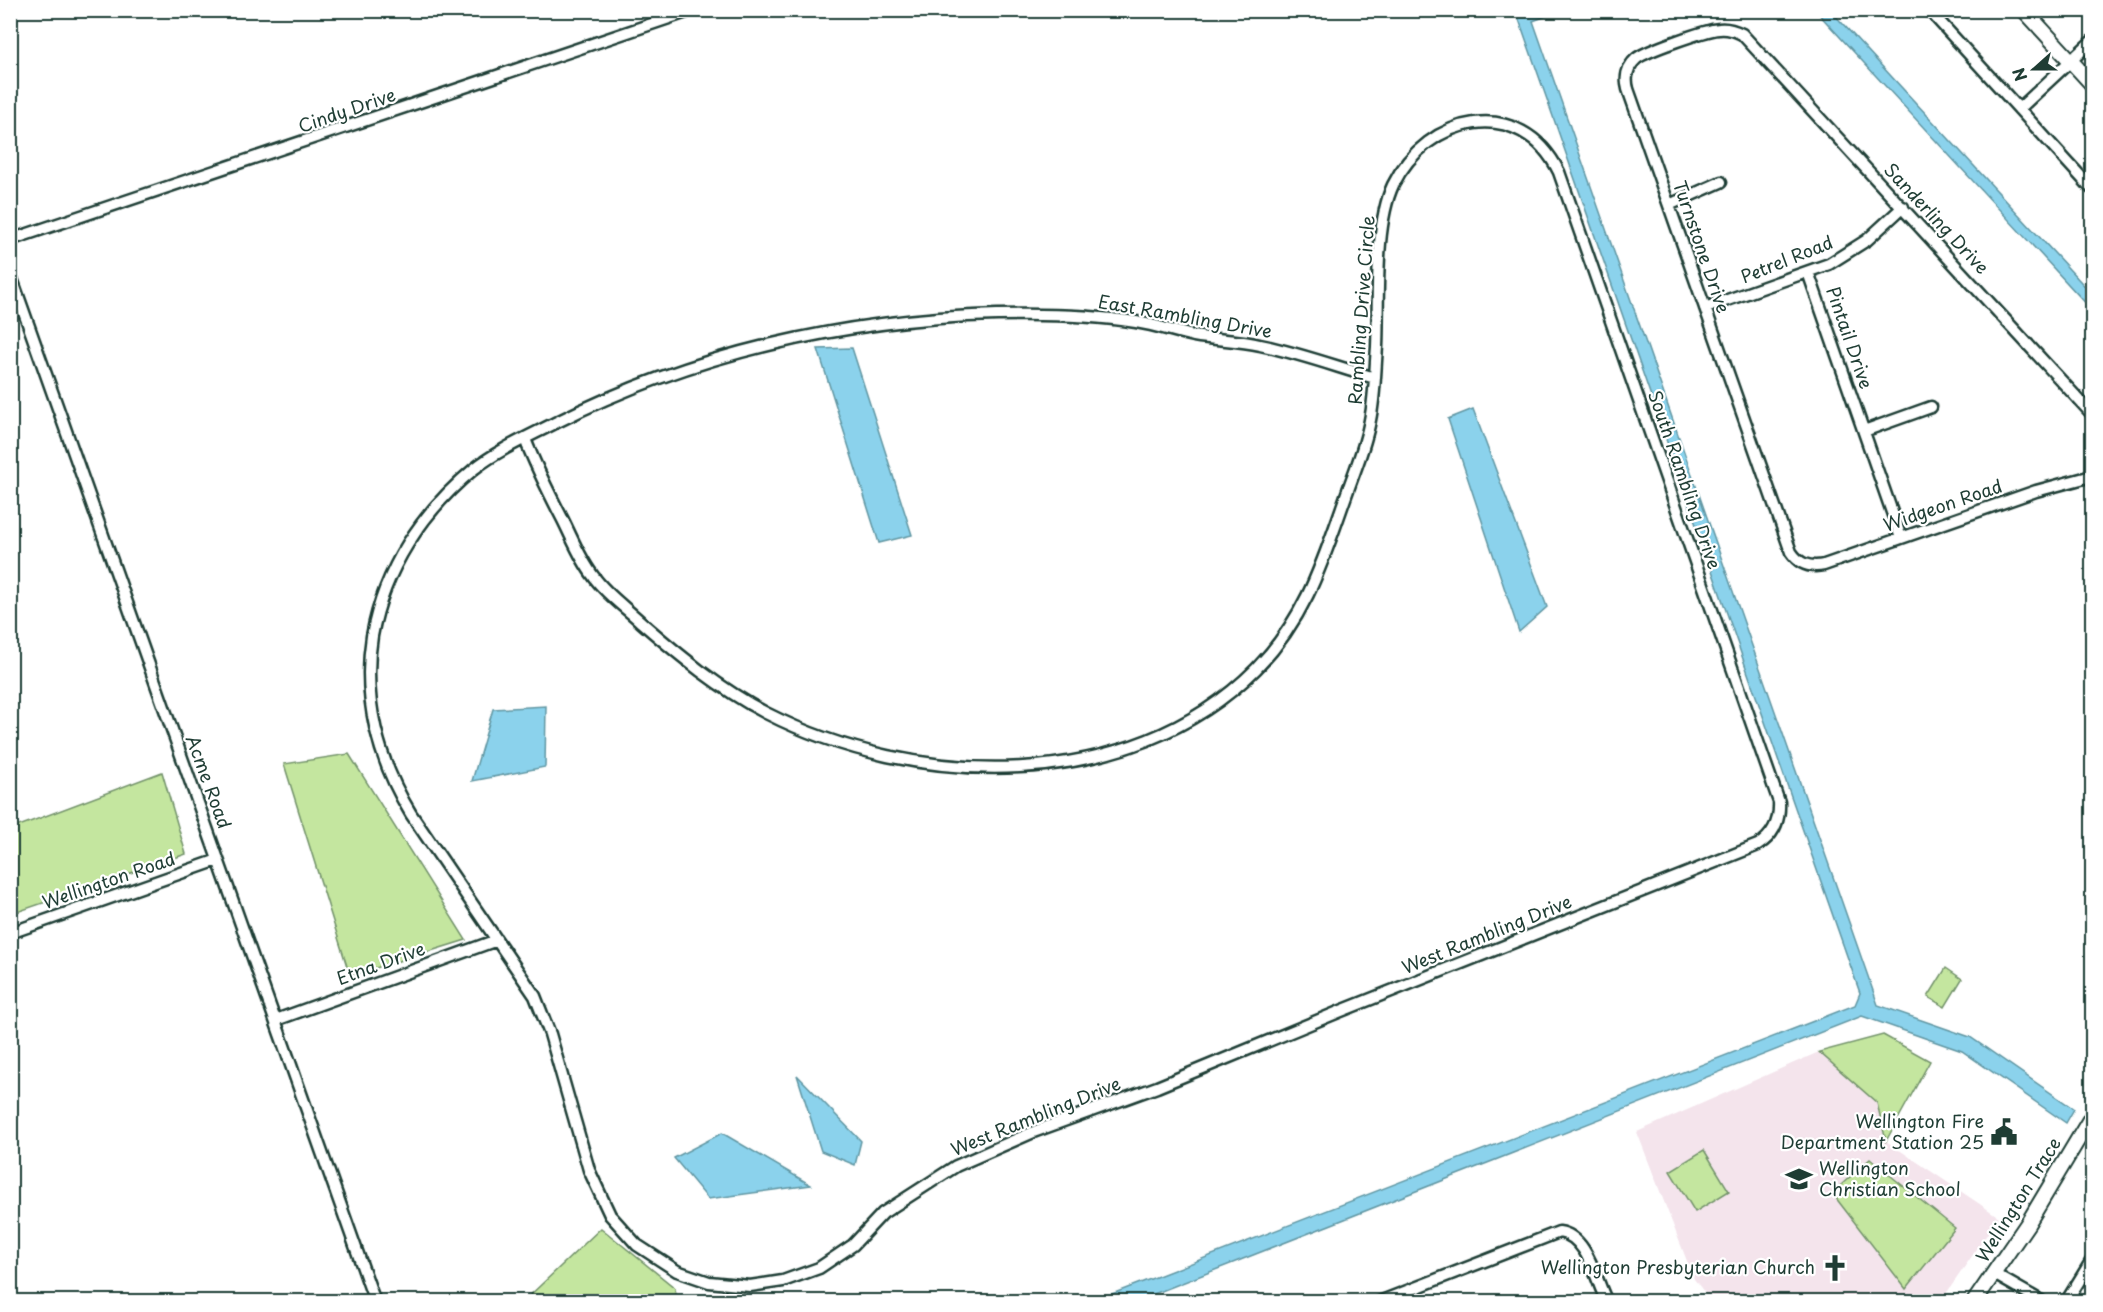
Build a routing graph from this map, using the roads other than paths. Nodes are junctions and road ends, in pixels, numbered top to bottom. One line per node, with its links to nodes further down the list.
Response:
1 (693, 10): 14 (street, Cindy Drive)
2 (1929, 10): 8 (street)
3 (2024, 10): 6 (street)
4 (2092, 41): 6 (street)
5 (1755, 47): 12 (street, Turnstone Drive); 13 (street, Sanderling Drive)
6 (2071, 61): 7 (street); 8 (street)
7 (2092, 84)
8 (2019, 109): 11 (street)
9 (1517, 128): 18 (street, Rambling Drive Circle); 26 (street, South Rambling Drive)
10 (1721, 182): 12 (street)
11 (2092, 189)
12 (1669, 205): 17 (street, Turnstone Drive)
13 (1903, 207): 15 (street, Petrel Road); 20 (street, Sanderling Drive)
14 (10, 240)
15 (1808, 272): 17 (street, Petrel Road); 21 (street, Pintail Drive)
16 (10, 273): 27 (street, Acme Road)
17 (1705, 308): 25 (street, Turnstone Drive)
18 (1375, 378): 22 (street, East Rambling Drive); 22 (street, Rambling Drive Circle)
19 (1931, 407): 21 (street)
20 (2092, 414)
21 (1864, 431): 24 (street)
22 (525, 439): 29 (street, East Rambling Drive)
23 (2092, 476): 24 (street, Widgeon Road)
24 (1901, 538): 25 (street, Widgeon Road)
25 (1804, 564)
26 (1750, 848): 29 (street, West Rambling Drive)
27 (218, 860): 28 (street, Wellington Road); 30 (street, Acme Road)
28 (10, 933)
29 (498, 940): 30 (street, Etna Drive)
30 (276, 1020): 34 (street, Acme Road)
31 (2092, 1116): 33 (street, Wellington Trace)
32 (2092, 1260): 39 (street)
33 (1994, 1274): 37 (street, Wellington Trace); 38 (street)
34 (375, 1302)
35 (1379, 1302): 36 (street)
36 (1607, 1302)
37 (1974, 1302)
38 (2043, 1302)
39 (2066, 1302)

